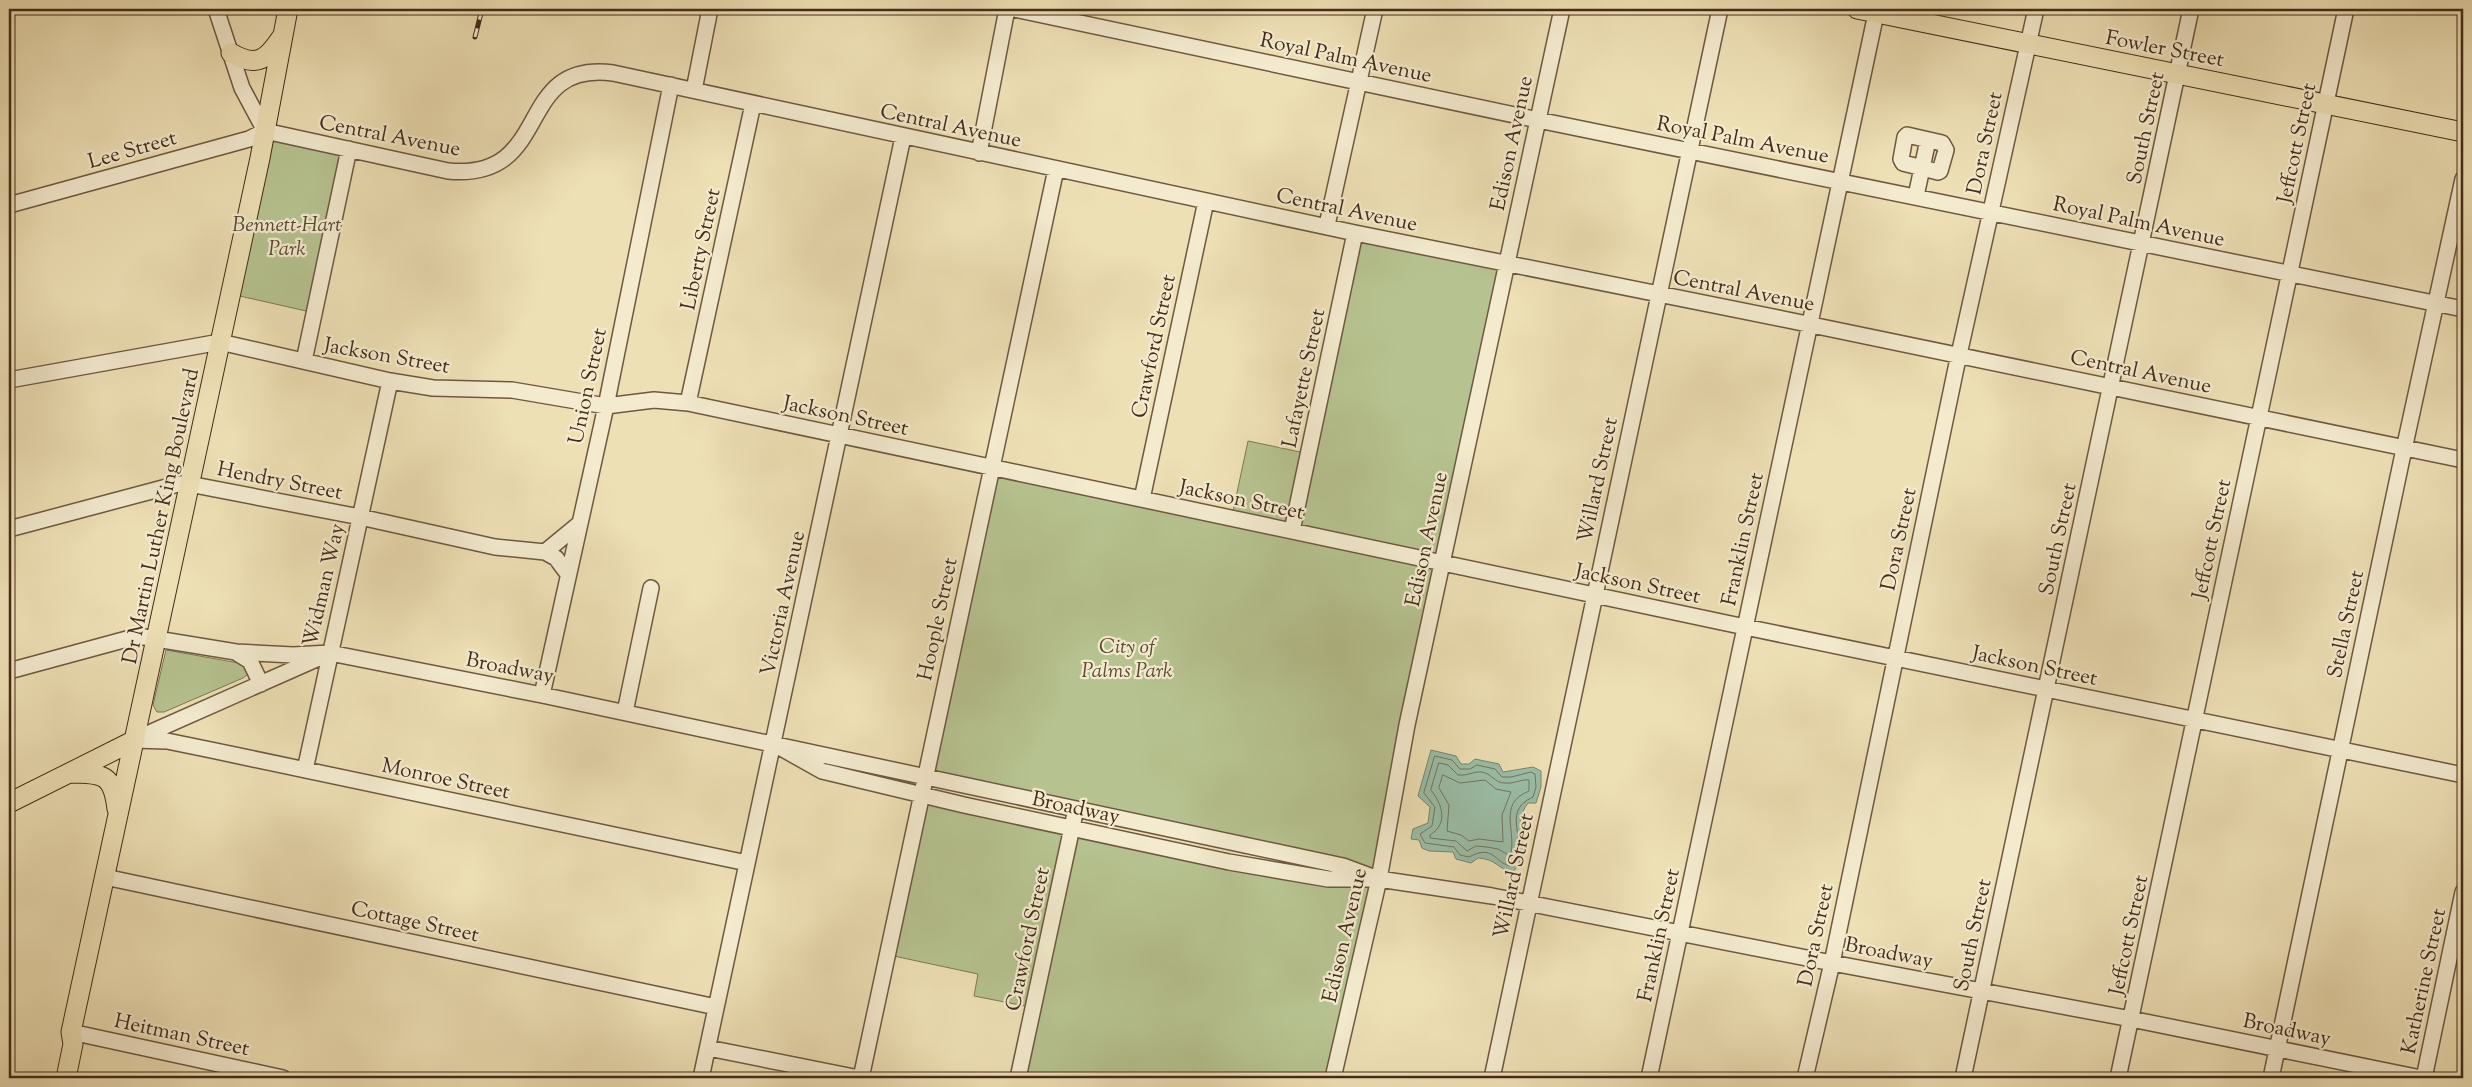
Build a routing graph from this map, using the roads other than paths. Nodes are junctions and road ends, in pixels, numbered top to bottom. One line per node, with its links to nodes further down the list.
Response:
1 (216, 9): 16 (street)
2 (288, 9): 14 (main road, Dr Martin Luther King Boulevard)
3 (710, 9): 20 (street)
4 (1007, 9): 29 (street)
5 (1014, 9): 18 (street, Royal Palm Avenue)
6 (1375, 9): 18 (street)
7 (1562, 9): 23 (street, Edison Avenue)
8 (1720, 9): 28 (street, Willard Street)
9 (1857, 9): 13 (main road, Fowler Street)
10 (2036, 9): 15 (street, Dora Street)
11 (2191, 9): 17 (street, South Street)
12 (2346, 9): 21 (street, Jeffcott Street)
13 (1876, 11): 15 (main road, Fowler Street); 33 (street, Franklin Street)
14 (285, 32): 16 (main road); 24 (main road, Dr Martin Luther King Boulevard)
15 (2028, 44): 17 (main road, Fowler Street); 37 (street, Dora Street)
16 (231, 53): 24 (street)
17 (2178, 73): 21 (main road, Fowler Street); 40 (street, South Street)
18 (1359, 82): 23 (street, Royal Palm Avenue); 38 (street)
19 (671, 85): 20 (street, Central Avenue); 27 (street, Central Avenue); 54 (street, Union Street)
20 (694, 90): 22 (street, Central Avenue)
21 (2325, 103): 25 (main road, Fowler Street); 42 (street, Jeffcott Street)
22 (753, 104): 26 (street, Central Avenue); 53 (street, Liberty Street)
23 (1538, 120): 28 (street, Royal Palm Avenue); 41 (street, Edison Avenue)
24 (265, 131): 27 (street, Central Avenue); 36 (street, Lee Street); 47 (main road, Dr Martin Luther King Boulevard)
25 (2463, 132)
26 (903, 137): 29 (street, Central Avenue); 56 (street, Victoria Avenue)
27 (349, 149): 49 (street)
28 (1690, 151): 33 (street, Royal Palm Avenue); 43 (street, Willard Street)
29 (979, 153): 31 (street, Central Avenue)
30 (1922, 168): 30 (street); 34 (street)
31 (1056, 169): 35 (street, Central Avenue); 59 (street, Hoople Street)
32 (2463, 179): 44 (street, Stella Street)
33 (1840, 181): 34 (street, Royal Palm Avenue); 46 (street, Franklin Street)
34 (1916, 196): 37 (street, Royal Palm Avenue)
35 (1206, 201): 38 (street, Central Avenue); 61 (street, Crawford Street)
36 (9, 206)
37 (1990, 212): 40 (street, Royal Palm Avenue); 48 (street, Dora Street)
38 (1327, 225): 39 (street, Central Avenue)
39 (1355, 233): 41 (street, Central Avenue); 65 (street, Lafayette Street)
40 (2142, 243): 42 (street, Royal Palm Avenue); 52 (street, South Street)
41 (1507, 264): 43 (street, Central Avenue); 67 (street, Edison Avenue)
42 (2290, 273): 44 (street, Royal Palm Avenue); 55 (street, Jeffcott Street)
43 (1659, 294): 46 (street, Central Avenue); 70 (street, Willard Street)
44 (2436, 303): 45 (street, Royal Palm Avenue); 57 (street, Stella Street)
45 (2463, 309)
46 (1810, 324): 48 (street, Central Avenue); 71 (street, Franklin Street)
47 (220, 342): 49 (street, Jackson Street); 50 (street, Jackson Street); 60 (main road, Dr Martin Luther King Boulevard)
48 (1958, 356): 52 (street, Central Avenue); 75 (street, Dora Street)
49 (304, 361): 51 (street, Jackson Street)
50 (9, 380)
51 (390, 381): 54 (street, Jackson Street); 62 (street, Widman Way)
52 (2112, 386): 55 (street, Central Avenue); 78 (street, South Street)
53 (688, 403): 54 (street, Jackson Street); 56 (street, Jackson Street)
54 (606, 406): 63 (street, Union Street)
55 (2258, 418): 57 (street, Central Avenue); 81 (street, Jeffcott Street)
56 (839, 435): 59 (street, Jackson Street); 83 (street, Victoria Avenue)
57 (2404, 448): 58 (street, Central Avenue); 84 (street, Stella Street)
58 (2463, 460)
59 (991, 468): 61 (street, Jackson Street); 88 (street, Hoople Street)
60 (189, 484): 62 (street, Hendry Street); 64 (street, Hendry Street); 72 (main road, Dr Martin Luther King Boulevard)
61 (1142, 499): 65 (street, Jackson Street)
62 (360, 517): 66 (street, Hendry Street); 74 (street, Widman Way)
63 (579, 524): 66 (street); 68 (street, Union Street)
64 (9, 529)
65 (1292, 531): 67 (street, Jackson Street)
66 (544, 552): 68 (street)
67 (1443, 564): 70 (street, Jackson Street); 96 (street, Edison Avenue)
68 (568, 574): 79 (street, Union Street)
69 (651, 588): 80 (street)
70 (1594, 595): 71 (street, Jackson Street); 98 (street, Willard Street)
71 (1745, 627): 75 (street, Jackson Street); 99 (street, Franklin Street)
72 (157, 638): 73 (street, Broadway); 76 (street, Broadway); 82 (main road, Dr Martin Luther King Boulevard)
73 (236, 652): 74 (street, Broadway); 77 (street)
74 (330, 653): 77 (street); 79 (street, Broadway); 85 (street, Widman Way)
75 (1895, 658): 78 (street, Jackson Street); 100 (street, Dora Street)
76 (9, 671)
77 (261, 684): 82 (street)
78 (2047, 689): 81 (street, Jackson Street); 101 (street, South Street)
79 (542, 695): 80 (street, Broadway)
80 (625, 712): 83 (street, Broadway)
81 (2195, 720): 84 (street, Jackson Street); 103 (street, Jeffcott Street)
82 (135, 740): 85 (street, Monroe Street); 86 (main road); 92 (main road, Dr Martin Luther King Boulevard)
83 (774, 744): 88 (street, Broadway); 89 (street, Broadway); 94 (street, Victoria Avenue)
84 (2341, 750): 87 (street, Jackson Street); 106 (street, Stella Street)
85 (305, 770): 94 (street, Monroe Street)
86 (71, 773): 90 (main road); 92 (main road)
87 (2463, 774)
88 (925, 778): 89 (street, Hoople Street); 91 (street, Broadway)
89 (922, 796): 93 (street, Broadway); 111 (street, Hoople Street)
90 (9, 803)
91 (1076, 809): 93 (street, Crawford Street); 96 (street, Broadway)
92 (118, 817): 95 (main road, Dr Martin Luther King Boulevard)
93 (1072, 827): 96 (street, Broadway); 112 (street, Crawford Street)
94 (747, 863): 102 (street, Victoria Avenue)
95 (105, 877): 102 (street, Cottage Street); 104 (main road, Dr Martin Luther King Boulevard)
96 (1379, 879): 98 (street, Broadway); 113 (street, Edison Avenue)
97 (2463, 892): 120 (street, Katherine Street)
98 (1529, 904): 99 (street, Broadway); 114 (street, Willard Street)
99 (1680, 933): 100 (street, Broadway); 115 (street, Franklin Street)
100 (1832, 963): 101 (street, Broadway); 116 (street, Dora Street)
101 (1981, 991): 103 (street, Broadway); 117 (street, South Street)
102 (716, 1007): 105 (street, Victoria Avenue)
103 (2131, 1019): 106 (street, Broadway); 118 (street, Jeffcott Street)
104 (71, 1032): 107 (main road, Dr Martin Luther King Boulevard); 108 (main road, Dr Martin Luther King Boulevard); 109 (street, Heitman Street)
105 (708, 1048): 110 (street, Victoria Avenue); 111 (street)
106 (2278, 1049): 119 (street, Stella Street); 120 (street, Broadway)
107 (56, 1078)
108 (66, 1078)
109 (283, 1078)
110 (701, 1078)
111 (860, 1078)
112 (1018, 1078)
113 (1333, 1078)
114 (1492, 1078)
115 (1649, 1078)
116 (1805, 1078)
117 (1963, 1078)
118 (2118, 1078)
119 (2271, 1078)
120 (2422, 1078)

